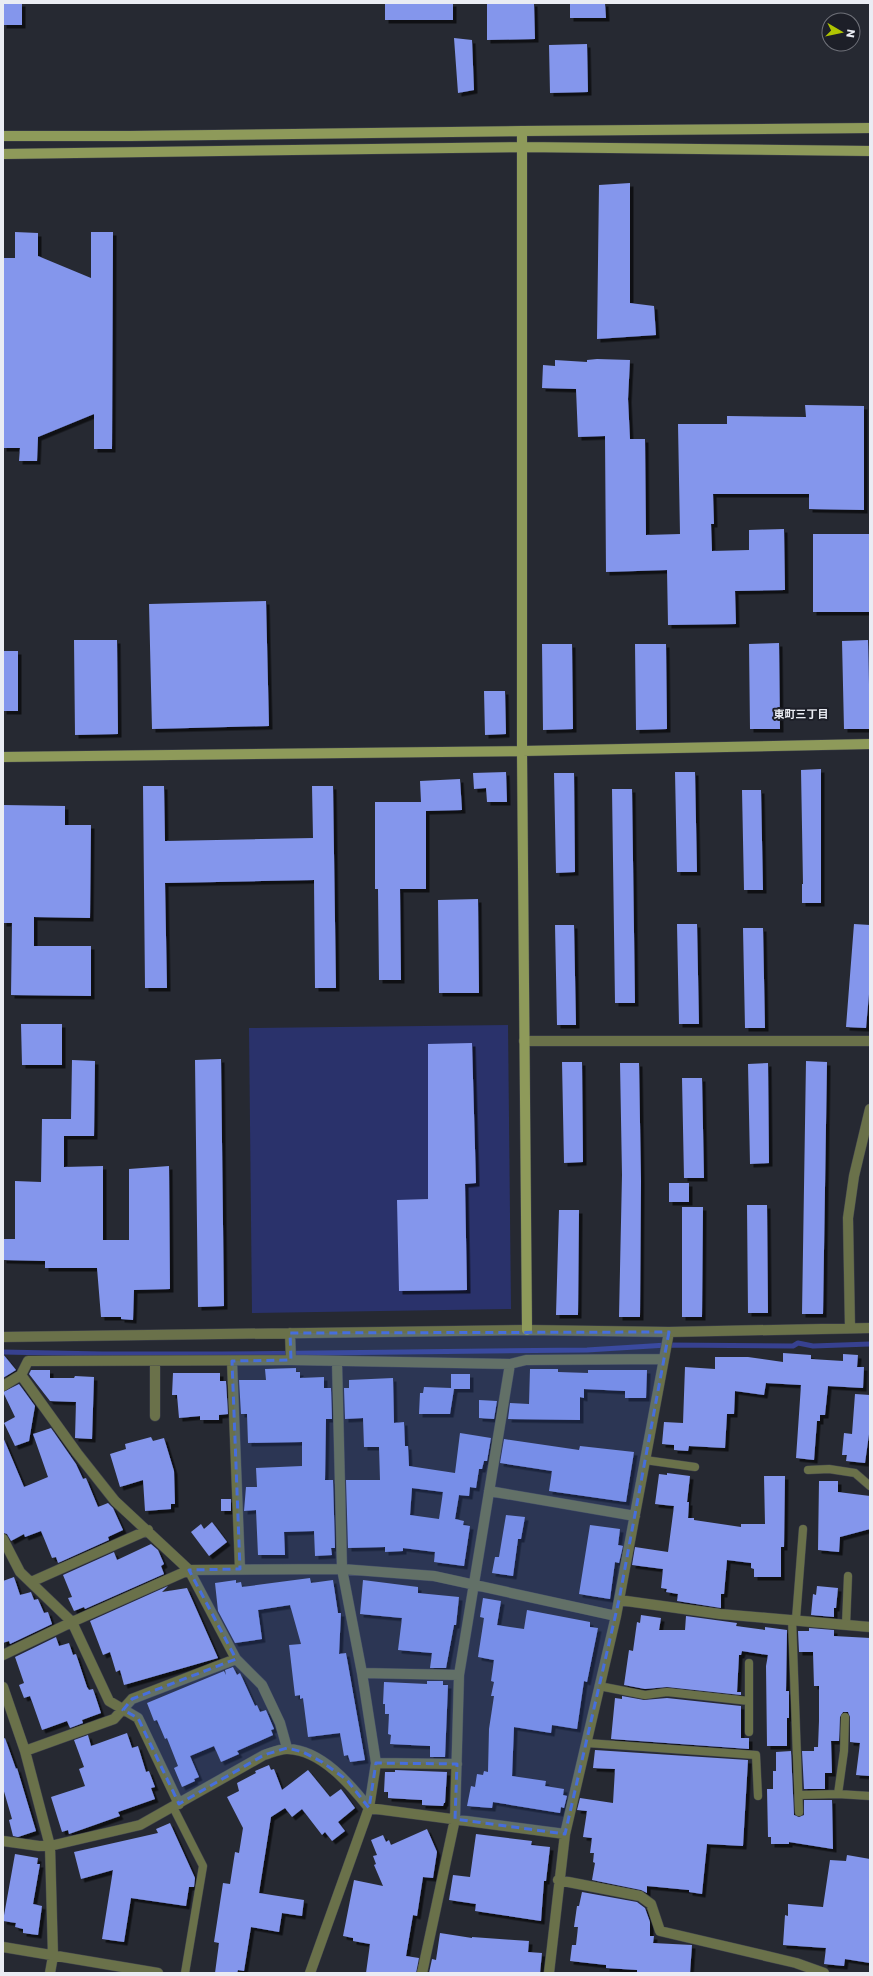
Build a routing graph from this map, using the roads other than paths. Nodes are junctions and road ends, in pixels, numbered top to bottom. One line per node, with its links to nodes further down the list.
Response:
1 (870, 128): 2 (street)
2 (522, 131): 3 (street); 4 (street)
3 (3, 136)
4 (522, 146): 5 (street); 6 (street); 8 (street)
5 (870, 151)
6 (3, 154)
7 (870, 744): 8 (street)
8 (522, 751): 9 (street); 10 (street)
9 (3, 757)
10 (524, 1041): 11 (street); 15 (street)
11 (870, 1041)
12 (870, 1109): 13 (street)
13 (850, 1328): 14 (street); 16 (street)
14 (870, 1328)
15 (527, 1330): 16 (street); 17 (street)
16 (669, 1332): 19 (street)
17 (290, 1333): 18 (street); 20 (street)
18 (3, 1337)
19 (664, 1359): 24 (street); 28 (street)
20 (291, 1360): 21 (street); 23 (street)
21 (232, 1361): 22 (street); 37 (street)
22 (155, 1362): 25 (street); 27 (street)
23 (337, 1362): 24 (street); 38 (street)
24 (510, 1364): 32 (street)
25 (21, 1375): 26 (street); 35 (street)
26 (3, 1386)
27 (156, 1416)
28 (645, 1460): 29 (lane); 33 (street)
29 (695, 1467)
30 (808, 1470): 31 (lane)
31 (870, 1486)
32 (489, 1491): 33 (street); 42 (street)
33 (635, 1516): 43 (street)
34 (803, 1529): 45 (lane)
35 (148, 1530): 39 (street); 41 (street)
36 (3, 1539): 41 (street)
37 (240, 1569): 38 (street); 39 (street)
38 (342, 1569): 42 (street); 52 (street)
39 (189, 1570): 46 (street); 50 (street)
40 (848, 1576): 47 (lane)
41 (31, 1582): 46 (street)
42 (473, 1583): 44 (street); 53 (street)
43 (619, 1600): 44 (street); 45 (street)
44 (616, 1616): 54 (street)
45 (794, 1619): 47 (street); 66 (lane)
46 (72, 1622): 49 (street); 57 (street)
47 (846, 1625): 48 (street)
48 (870, 1627)
49 (3, 1655)
50 (236, 1659): 57 (street); 61 (street)
51 (749, 1664): 56 (lane)
52 (362, 1673): 53 (street); 63 (street)
53 (459, 1676): 64 (street)
54 (599, 1686): 56 (lane); 60 (street)
55 (3, 1687): 62 (street)
56 (749, 1701): 59 (lane)
57 (123, 1710): 62 (street); 69 (street)
58 (845, 1717): 65 (lane)
59 (749, 1732)
60 (587, 1743): 67 (lane); 73 (street)
61 (287, 1748): 69 (street); 70 (street)
62 (25, 1751): 75 (street)
63 (376, 1762): 64 (street); 70 (street)
64 (457, 1764): 72 (street)
65 (838, 1794): 66 (lane); 68 (lane)
66 (799, 1795): 71 (lane)
67 (758, 1796)
68 (870, 1796)
69 (176, 1805): 75 (street); 81 (lane)
70 (369, 1808): 72 (street); 82 (street)
71 (799, 1812)
72 (455, 1819): 73 (street); 83 (street)
73 (565, 1834): 76 (street)
74 (3, 1841): 75 (street)
75 (50, 1846): 78 (street)
76 (558, 1880): 84 (street); 85 (street)
77 (3, 1947): 78 (street)
78 (53, 1956): 79 (street); 80 (street)
79 (50, 1973)
80 (158, 1973)
81 (185, 1973)
82 (310, 1973)
83 (422, 1973)
84 (549, 1973)
85 (824, 1973)

